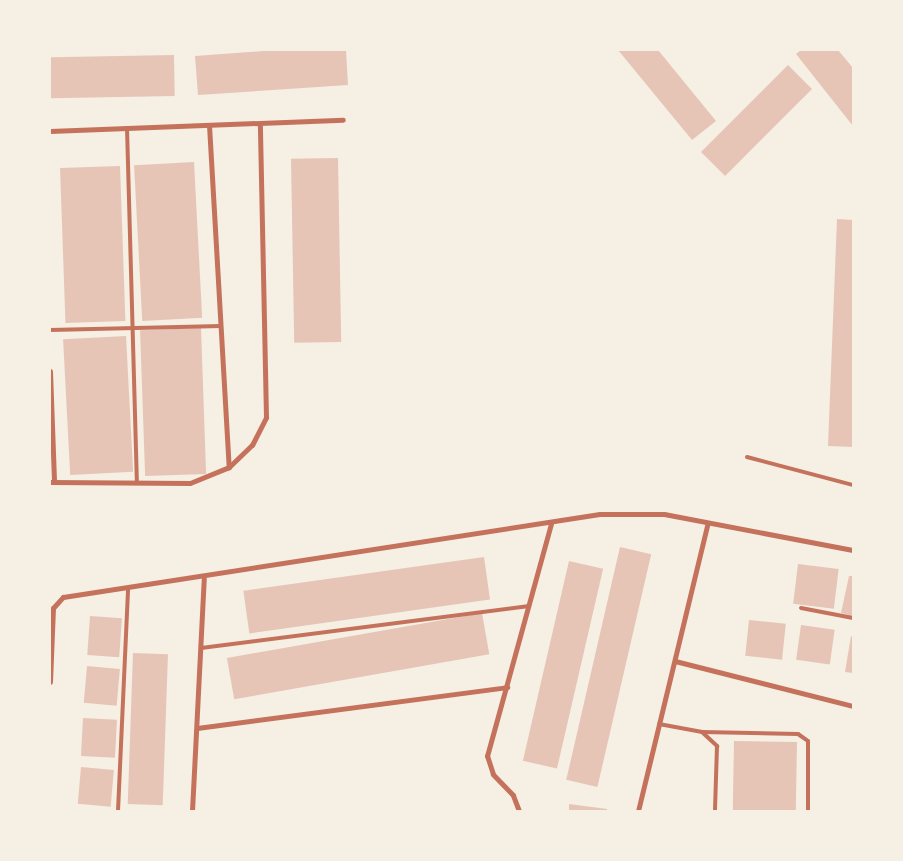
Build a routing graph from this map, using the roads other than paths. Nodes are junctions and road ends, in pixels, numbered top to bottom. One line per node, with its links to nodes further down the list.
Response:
1 (343, 120): 2 (street)
2 (260, 123): 3 (street); 11 (street)
3 (209, 125): 4 (street); 6 (street)
4 (127, 128): 5 (street); 7 (lane)
5 (50, 131)
6 (221, 326): 7 (lane); 11 (street)
7 (133, 328): 8 (lane); 13 (lane)
8 (50, 330)
9 (50, 371): 12 (street)
10 (747, 457): 14 (lane)
11 (229, 467): 13 (street)
12 (52, 482): 13 (street)
13 (137, 483)
14 (853, 485)
15 (550, 524): 16 (street); 18 (street); 20 (street)
16 (707, 525): 17 (street); 24 (street)
17 (853, 550)
18 (204, 578): 19 (street); 23 (street)
19 (128, 588): 25 (street); 31 (lane)
20 (528, 606): 23 (lane); 26 (street)
21 (802, 608): 22 (lane)
22 (853, 618)
23 (201, 648): 29 (street)
24 (675, 662): 27 (street); 28 (street)
25 (50, 682)
26 (507, 687): 29 (street); 33 (street)
27 (853, 706)
28 (660, 724): 30 (lane); 34 (street)
29 (197, 728): 32 (street)
30 (702, 732): 35 (lane); 36 (lane)
31 (118, 811)
32 (192, 811)
33 (519, 811)
34 (638, 811)
35 (715, 811)
36 (808, 811)

